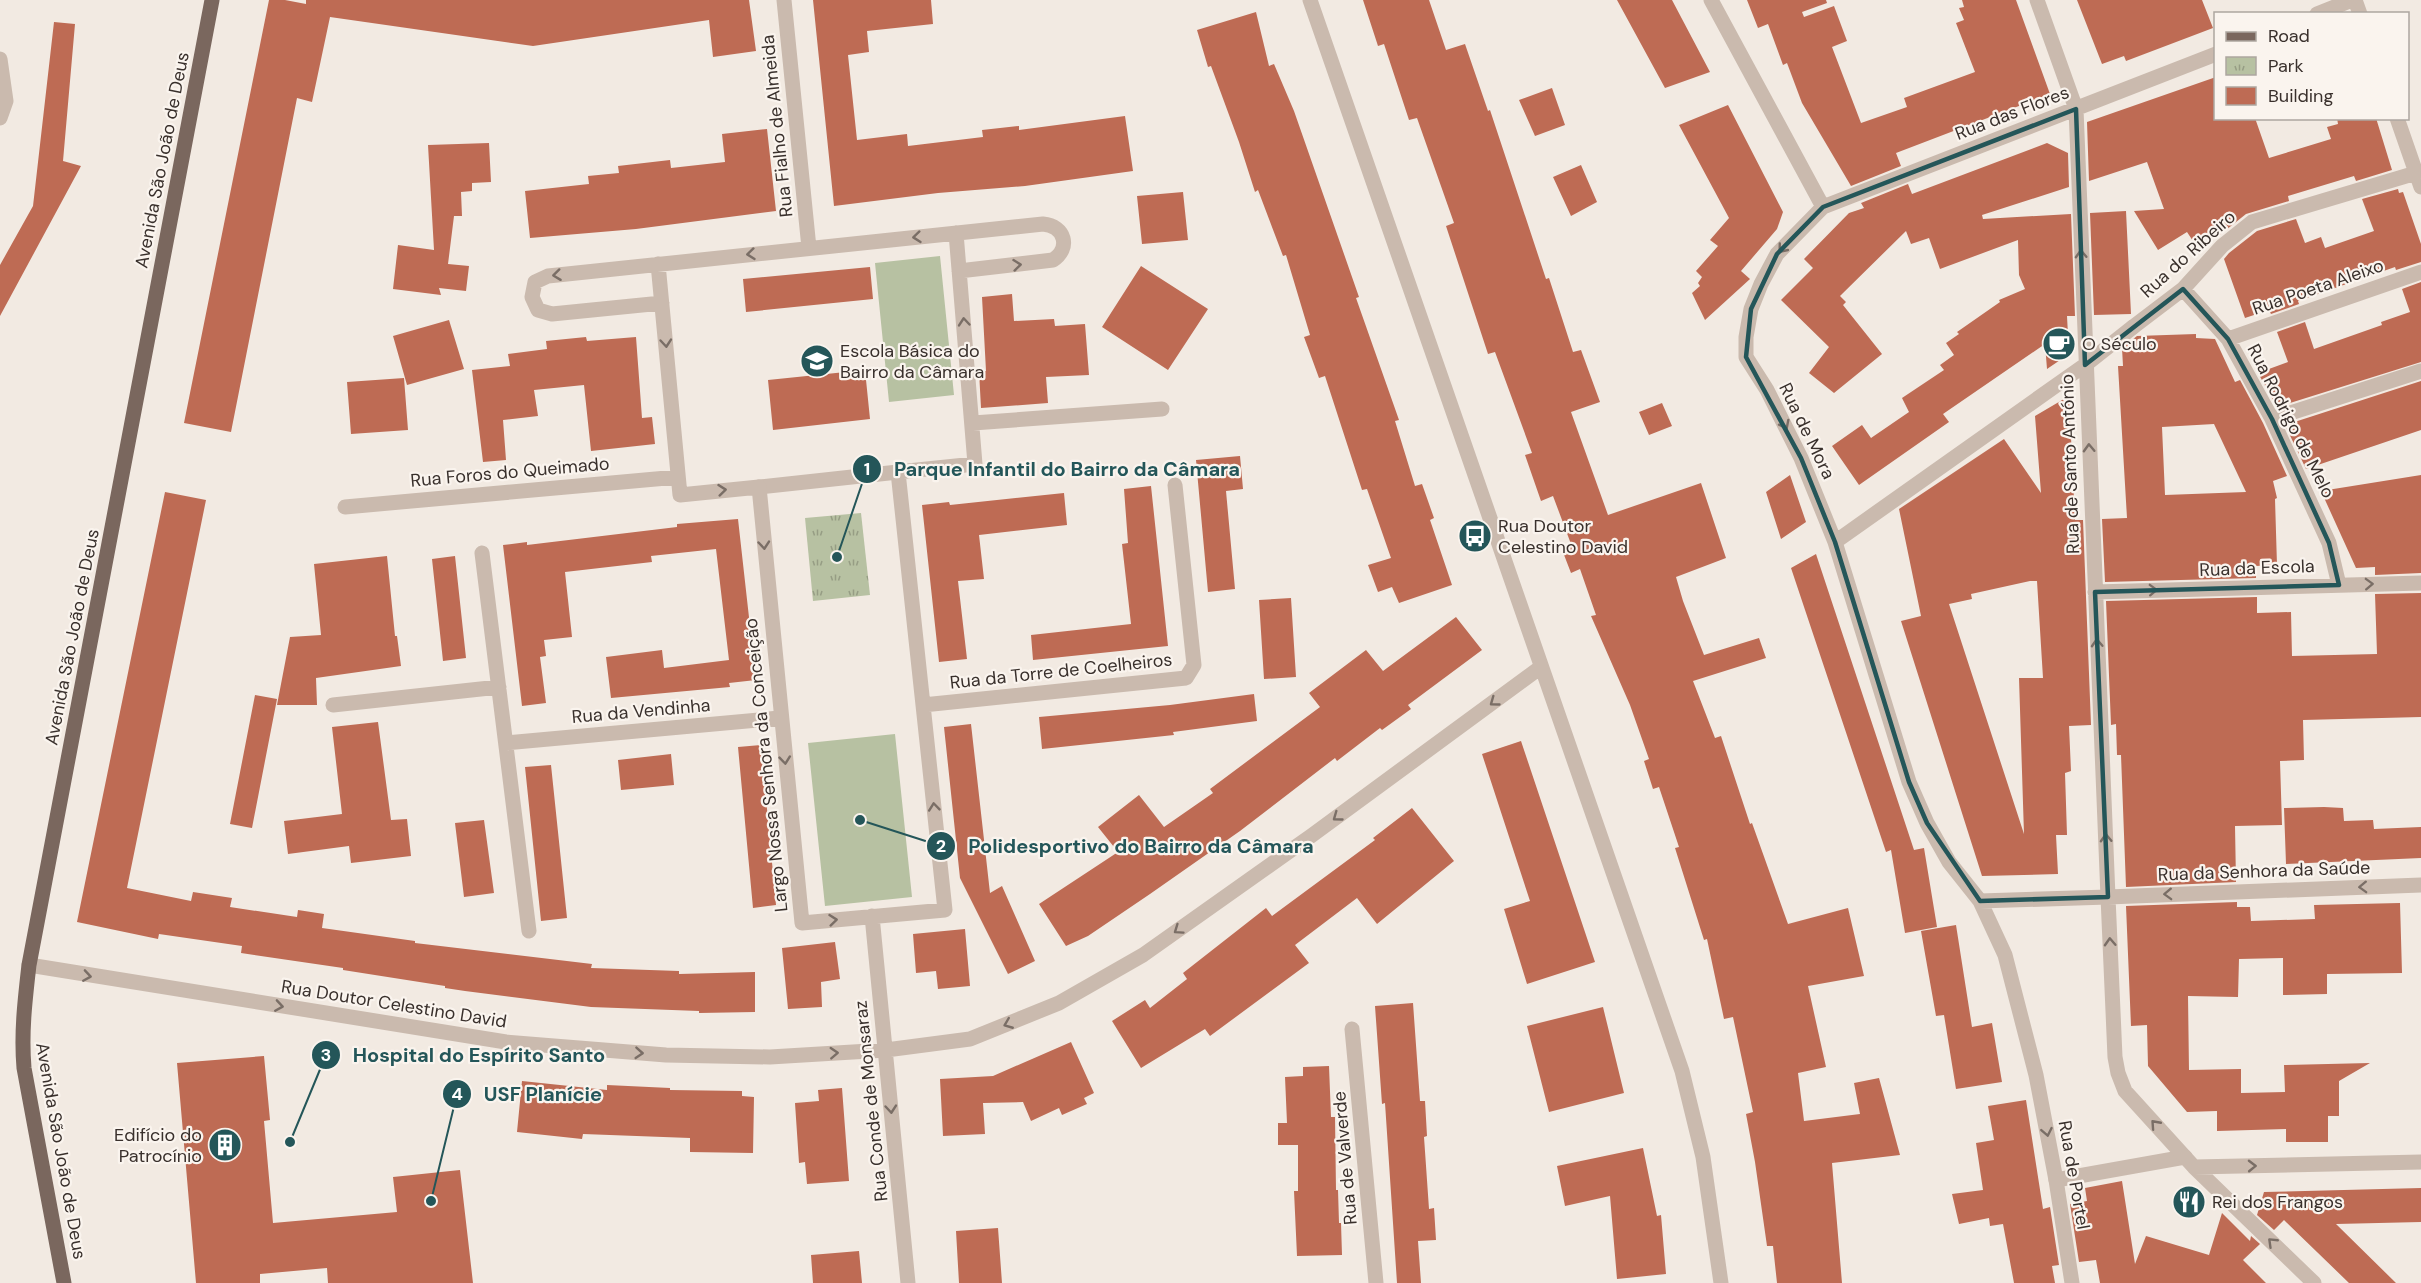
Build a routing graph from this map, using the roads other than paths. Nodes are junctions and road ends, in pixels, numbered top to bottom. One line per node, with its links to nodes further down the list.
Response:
1 (212, 0): 49 (main road, Avenida São João de Deus)
2 (784, 0): 16 (street, Rua Fialho de Almeida)
3 (1310, 0): 38 (street)
4 (1711, 0): 14 (street)
5 (2037, 0): 10 (street, Rua de Santo António)
6 (2353, 0): 7 (street)
7 (2322, 12)
8 (2214, 55): 10 (street, Rua das Flores)
9 (0, 59): 11 (street)
10 (2076, 109): 14 (street, Rua das Flores); 23 (street, Rua de Santo António, one-way to 10)
11 (0, 118)
12 (2398, 120): 13 (street)
13 (2419, 180): 20 (street, Rua do Ribeiro)
14 (1822, 207): 33 (street, Rua de Mora, one-way to 33)
15 (956, 233): 16 (street, one-way to 16); 18 (street); 18 (street, one-way to 15)
16 (809, 248): 17 (street, one-way to 17)
17 (658, 264): 21 (street); 21 (street, one-way to 21)
18 (959, 271): 27 (street, one-way to 18)
19 (2421, 272): 22 (street, Rua Poeta Aleixo)
20 (2183, 289): 22 (street, Rua Rodrigo de Melo); 23 (street, Rua do Ribeiro)
21 (662, 303): 29 (street, one-way to 29)
22 (2228, 339): 26 (street, Rua Rodrigo de Melo)
23 (2085, 365): 33 (street, Rua do Ribeiro); 37 (street, Rua de Santo António, one-way to 23)
24 (2421, 372): 26 (street)
25 (1162, 409): 27 (street)
26 (2272, 419): 36 (street, Rua Rodrigo de Melo)
27 (973, 423): 28 (street)
28 (897, 472): 31 (street); 41 (street, Largo Nossa Senhora da Conceição)
29 (678, 477): 31 (street, one-way to 31); 32 (street, Rua Foros do Queimado)
30 (1175, 485): 41 (street, Rua da Torre de Coelheiros)
31 (759, 487): 42 (street, Largo Nossa Senhora da Conceição, one-way to 42)
32 (345, 507)
33 (1835, 542): 46 (street, Rua de Mora)
34 (482, 553): 39 (street)
35 (2421, 583): 36 (street, Rua da Escola, one-way to 35)
36 (2339, 585): 37 (street, Rua da Escola, one-way to 36)
37 (2095, 592): 45 (street, Rua de Santo António, one-way to 37)
38 (1541, 667): 51 (street, Rua Doutor Celestino David, one-way to 51); 58 (street)
39 (499, 687): 40 (street); 43 (street)
40 (333, 705)
41 (923, 705): 47 (street, Largo Nossa Senhora da Conceição, one-way to 41)
42 (780, 718): 43 (street, Rua da Vendinha); 47 (street, Largo Nossa Senhora da Conceição, one-way to 47)
43 (506, 743): 48 (street)
44 (2421, 885): 45 (street, Rua da Senhora da Saúde, one-way to 45)
45 (2108, 897): 46 (street, Rua da Senhora da Saúde); 52 (street, Rua de Santo António, one-way to 45)
46 (1980, 901): 54 (street, Rua de Portel, one-way to 54)
47 (872, 916): 51 (street, Rua Conde de Monsaraz)
48 (529, 931)
49 (29, 965): 51 (street, Rua Doutor Celestino David, one-way to 51); 55 (main road, Avenida São João de Deus)
50 (1353, 1029): 57 (street, Rua de Valverde)
51 (886, 1050): 56 (street, Rua Conde de Monsaraz, one-way to 56)
52 (2189, 1162): 53 (street, one-way to 53); 54 (street); 60 (street, Rua de Santo António, one-way to 52)
53 (2421, 1162)
54 (2056, 1180): 59 (street, Rua de Portel)
55 (64, 1283)
56 (908, 1283)
57 (1376, 1283)
58 (1721, 1283)
59 (2072, 1283)
60 (2314, 1283)

